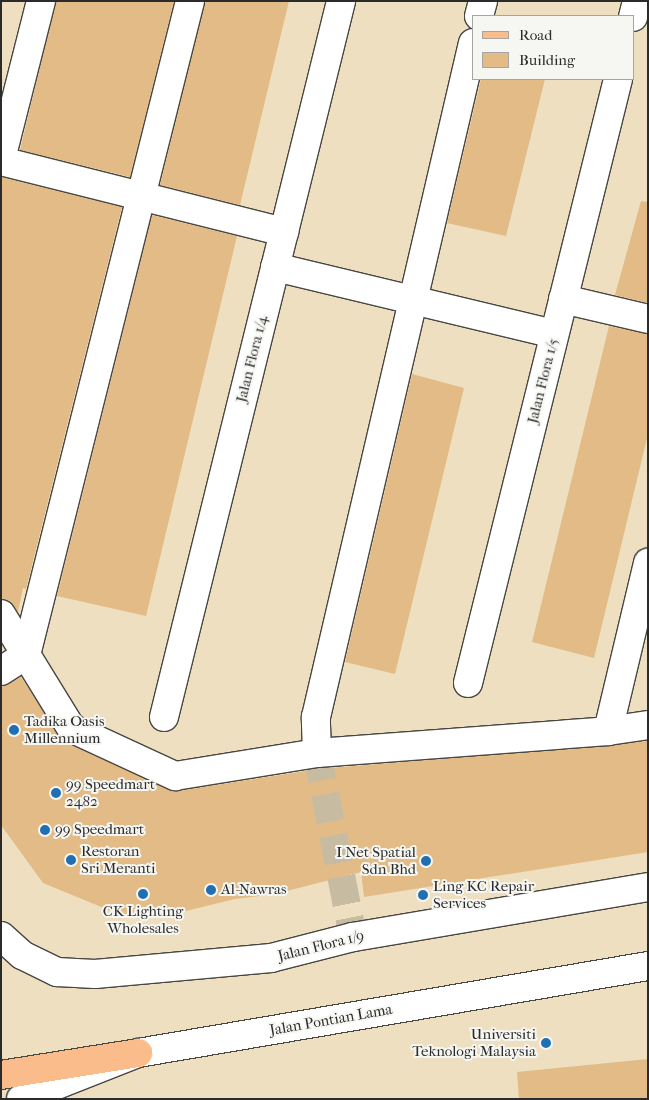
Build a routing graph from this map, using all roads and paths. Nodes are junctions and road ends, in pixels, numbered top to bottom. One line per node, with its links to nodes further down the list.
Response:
1 (41, 1): 10 (street)
2 (190, 1): 11 (street)
3 (341, 1): 12 (street, Jalan Flora 1/4)
4 (483, 1): 6 (street)
5 (637, 1): 7 (street)
6 (479, 15)
7 (634, 15)
8 (472, 47): 15 (street)
9 (618, 80): 14 (street, Jalan Flora 1/5)
10 (1, 160): 11 (street)
11 (141, 196): 12 (street); 20 (street)
12 (284, 232): 13 (street, Jalan Flora 1/4)
13 (275, 267): 15 (street); 23 (street, Jalan Flora 1/4)
14 (563, 299): 16 (street); 17 (street, Jalan Flora 1/5)
15 (413, 300): 17 (street); 26 (street)
16 (648, 319)
17 (554, 334): 22 (street, Jalan Flora 1/5)
18 (648, 563): 25 (street)
19 (1, 614): 20 (street)
20 (26, 655): 21 (street); 26 (street)
21 (1, 671)
22 (468, 683)
23 (164, 717)
24 (648, 725): 25 (street)
25 (608, 731): 26 (street)
26 (317, 753)
27 (648, 887): 28 (street, Jalan Flora 1/9)
28 (1, 936)
29 (648, 966): 30 (street, Jalan Pontian Lama)
30 (138, 1053): 31 (main road); 32 (street, Jalan Pontian Lama)
31 (1, 1075)
32 (21, 1099)

